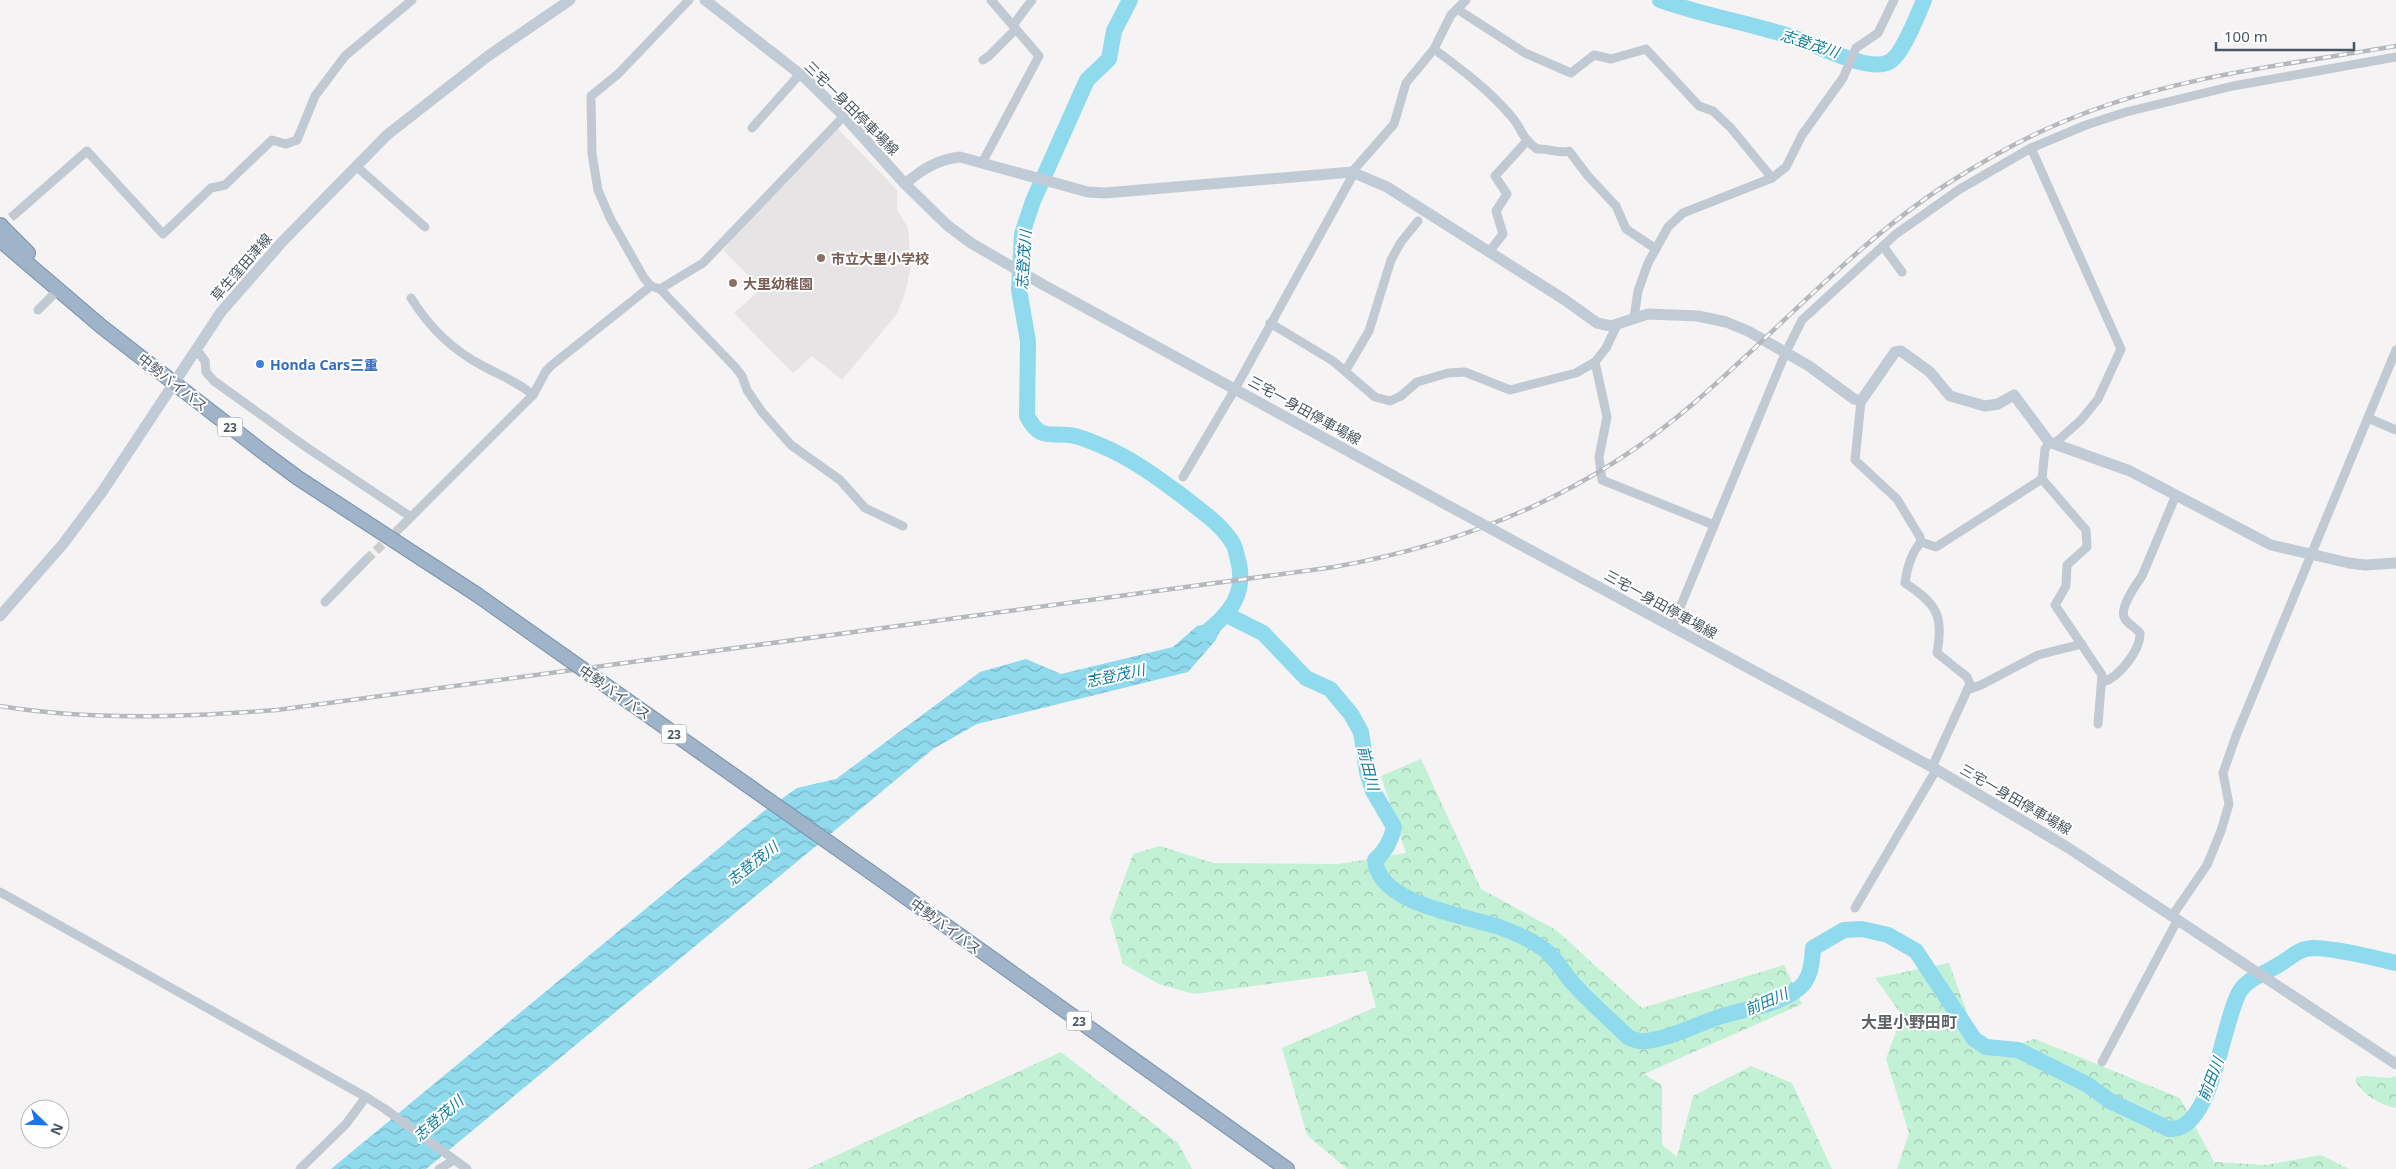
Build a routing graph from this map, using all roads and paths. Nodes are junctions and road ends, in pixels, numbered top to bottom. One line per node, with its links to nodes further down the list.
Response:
1 (412, 0): 24 (street)
2 (570, 0): 20 (main road, 草生窪田津線)
3 (688, 0): 34 (street)
4 (705, 0): 14 (main road, 三宅一身田停車場線)
5 (991, 0): 10 (street)
6 (1032, 0): 10 (street)
7 (1466, 0): 9 (street)
8 (1894, 0): 22 (street)
9 (1457, 9): 11 (street); 22 (street)
10 (1015, 27): 13 (street); 19 (street)
11 (1434, 48): 17 (street); 21 (street)
12 (2396, 56): 18 (street)
13 (983, 60)
14 (800, 74): 15 (main road, 三宅一身田停車場線); 16 (street)
15 (844, 116): 23 (main road, 三宅一身田停車場線); 35 (street)
16 (752, 128)
17 (1526, 142): 30 (street); 32 (street)
18 (2031, 148): 29 (street); 54 (street)
19 (982, 163): 21 (main road); 23 (main road)
20 (356, 166): 27 (street); 43 (main road, 草生窪田津線)
21 (1353, 172): 32 (main road); 40 (street)
22 (1772, 178): 30 (street)
23 (905, 184): 49 (main road, 三宅一身田停車場線)
24 (14, 215)
25 (1418, 221): 47 (street)
26 (0, 225): 42 (highway)
27 (425, 227)
28 (0, 240): 42 (highway, 中勢バイパス / 23)
29 (1883, 246): 33 (street); 45 (street)
30 (1656, 249): 39 (street)
31 (0, 250): 36 (highway)
32 (1489, 252): 41 (main road)
33 (1902, 272)
34 (651, 286): 35 (street); 50 (street)
35 (660, 289): 61 (street)
36 (55, 293): 38 (street); 42 (highway)
37 (411, 298): 50 (street)
38 (38, 310)
39 (1634, 318): 41 (main road); 45 (main road)
40 (1270, 323): 47 (street); 49 (street)
41 (1618, 323): 46 (street)
42 (102, 327): 48 (highway, 中勢バイパス / 23)
43 (196, 350): 48 (main road, 草生窪田津線); 58 (street)
44 (2396, 350): 52 (street)
45 (1786, 354): 51 (main road); 60 (street)
46 (1595, 362): 47 (street); 60 (street)
47 (1346, 370)
48 (175, 383): 67 (main road, 草生窪田津線); 84 (highway, 中勢バイパス / 23, bridge)
49 (1235, 389): 55 (street); 68 (main road, 三宅一身田停車場線, bridge)
50 (533, 395): 58 (street)
51 (1861, 401): 54 (main road); 62 (street)
52 (2368, 418): 53 (street); 63 (street)
53 (2396, 430)
54 (2051, 443): 56 (street); 57 (main road)
55 (1183, 477)
56 (2042, 478): 62 (street); 69 (street)
57 (2176, 495): 63 (main road); 70 (street)
58 (411, 517): 59 (street)
59 (403, 525)
60 (1714, 525): 68 (street)
61 (903, 526)
62 (1922, 542): 71 (street)
63 (2312, 555): 65 (main road); 76 (street)
64 (366, 560): 66 (street)
65 (2396, 563)
66 (325, 602)
67 (0, 616)
68 (1672, 628): 73 (main road, 三宅一身田停車場線)
69 (2082, 644): 70 (street); 71 (street)
70 (2103, 682): 72 (street)
71 (1968, 690): 73 (street)
72 (2098, 724)
73 (1934, 769): 75 (street); 76 (main road, 三宅一身田停車場線)
74 (0, 892): 79 (street)
75 (1855, 908)
76 (2175, 918): 77 (street); 78 (main road, 三宅一身田停車場線)
77 (2102, 1062)
78 (2396, 1064)
79 (366, 1098): 80 (street); 81 (street)
80 (452, 1158): 82 (street); 83 (street)
81 (300, 1169)
82 (439, 1169)
83 (467, 1169)
84 (1287, 1169)

